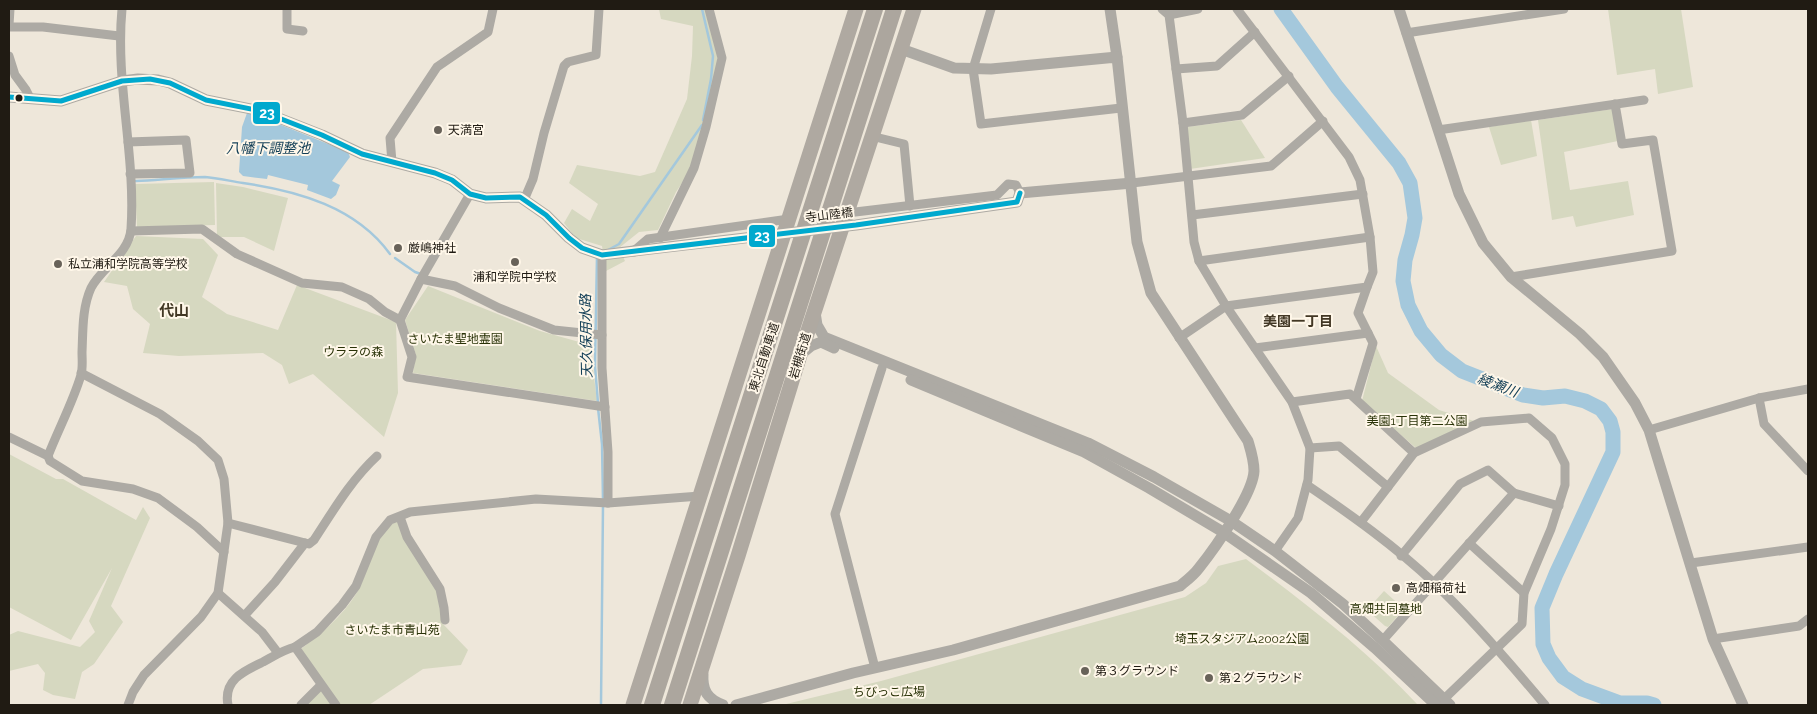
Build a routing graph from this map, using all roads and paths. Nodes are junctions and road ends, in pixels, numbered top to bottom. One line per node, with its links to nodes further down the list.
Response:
1 (10, 9): 19 (street)
2 (122, 9): 23 (street)
3 (287, 9): 20 (street)
4 (493, 9): 41 (street)
5 (599, 9): 48 (street)
6 (709, 9): 55 (street)
7 (856, 9): 52 (highway)
8 (875, 9): 122 (highway, 東北自動車道)
9 (894, 9): 123 (highway, 東北自動車道)
10 (914, 9): 24 (highway, 岩槻街道)
11 (991, 9): 27 (street)
12 (1110, 9): 26 (street)
13 (1162, 9): 18 (street)
14 (1198, 9): 18 (street)
15 (1237, 9): 21 (street)
16 (1399, 9): 22 (street)
17 (1564, 9): 22 (street)
18 (1169, 15): 28 (street)
19 (9, 26): 23 (street)
20 (303, 31)
21 (1255, 32): 28 (street); 29 (street)
22 (1406, 33): 38 (street)
23 (120, 36): 30 (street)
24 (901, 49): 27 (street); 39 (highway, 岩槻街道)
25 (9, 56): 32 (street)
26 (1117, 57): 27 (street); 35 (street)
27 (973, 69): 35 (street)
28 (1176, 69): 37 (street)
29 (1289, 76): 36 (street); 37 (street)
30 (122, 81): 32 (street); 40 (street); 41 (street)
31 (9, 97): 32 (street)
32 (30, 98)
33 (1644, 100): 34 (street)
34 (1615, 104): 38 (street); 59 (street)
35 (1122, 108): 44 (street)
36 (1323, 121): 42 (street); 47 (street)
37 (1183, 124): 42 (street)
38 (1438, 130): 59 (street)
39 (872, 136): 49 (street); 50 (highway, 岩槻街道)
40 (128, 142): 43 (street); 43 (street)
41 (392, 162): 46 (street)
42 (1187, 177): 44 (street); 51 (street)
43 (130, 179): 53 (street)
44 (1132, 183): 45 (street); 67 (street)
45 (1020, 193): 49 (street); 56 (street, 寺山陸橋, bridge)
46 (470, 194): 48 (street); 60 (street)
47 (1363, 194): 51 (street); 54 (street)
48 (524, 200): 57 (street)
49 (910, 206): 50 (street)
50 (847, 213): 63 (highway, 岩槻街道)
51 (1192, 215): 58 (street)
52 (789, 219): 55 (street); 87 (highway)
53 (131, 230): 64 (street); 71 (street)
54 (1370, 237): 58 (street); 61 (street)
55 (660, 238): 56 (street)
56 (634, 251): 57 (street)
57 (602, 255): 66 (street)
58 (1200, 261): 62 (street)
59 (1511, 277): 77 (street)
60 (421, 280): 64 (street); 66 (street)
61 (1367, 287): 62 (street); 65 (street)
62 (1226, 306): 67 (street); 68 (street)
63 (814, 310): 69 (highway, 岩槻街道); 91 (street)
64 (400, 320): 76 (street)
65 (1368, 333): 68 (street); 74 (street)
66 (602, 334): 76 (street)
67 (1179, 338): 91 (street)
68 (1255, 348): 75 (street)
69 (800, 356): 70 (street); 113 (highway, 岩槻街道)
70 (882, 368): 94 (street); 114 (street)
71 (81, 373): 81 (street); 93 (street)
72 (1808, 390): 73 (street)
73 (1759, 398): 77 (street); 83 (street)
74 (1356, 399): 75 (street); 80 (street)
75 (1292, 402): 79 (street)
76 (605, 407): 88 (street)
77 (1649, 430): 101 (street)
78 (9, 437): 81 (street)
79 (1310, 448): 84 (street); 85 (street)
80 (1414, 453): 85 (street); 89 (street)
81 (48, 456): 99 (street)
82 (377, 456): 95 (street)
83 (1808, 472)
84 (1307, 485): 92 (street); 98 (street)
85 (1388, 487): 92 (street)
86 (1514, 493): 89 (street); 96 (street); 100 (street)
87 (700, 496): 88 (street); 121 (highway)
88 (608, 503): 90 (street)
89 (1559, 506): 104 (street)
90 (400, 517): 107 (street); 110 (street)
91 (1231, 521): 94 (street); 98 (street)
92 (1361, 522): 100 (street)
93 (228, 523): 95 (street); 99 (street)
94 (1224, 532): 114 (street); 116 (street)
95 (305, 543): 105 (street)
96 (1469, 543): 102 (street); 104 (street)
97 (1808, 547): 101 (street)
98 (1275, 551): 109 (street)
99 (224, 552): 103 (street)
100 (1401, 556): 102 (street)
101 (1691, 563): 108 (street)
102 (1434, 583): 109 (street); 111 (street)
103 (218, 593): 105 (street); 117 (street)
104 (1524, 593): 111 (street)
105 (245, 616): 112 (street)
106 (1808, 619): 108 (street)
107 (445, 620)
108 (1713, 639): 128 (street)
109 (1383, 640): 116 (street)
110 (295, 647): 112 (street); 115 (street)
111 (1498, 648): 116 (street); 127 (street)
112 (278, 654): 118 (street)
113 (704, 662): 124 (highway, 岩槻街道); 125 (street)
114 (875, 668): 126 (street)
115 (321, 685): 119 (street); 120 (street)
116 (1443, 703)
117 (128, 705)
118 (228, 705)
119 (301, 705)
120 (336, 705)
121 (633, 705)
122 (652, 705)
123 (672, 705)
124 (690, 705)
125 (722, 705)
126 (736, 705)
127 (1545, 705)
128 (1743, 705)

